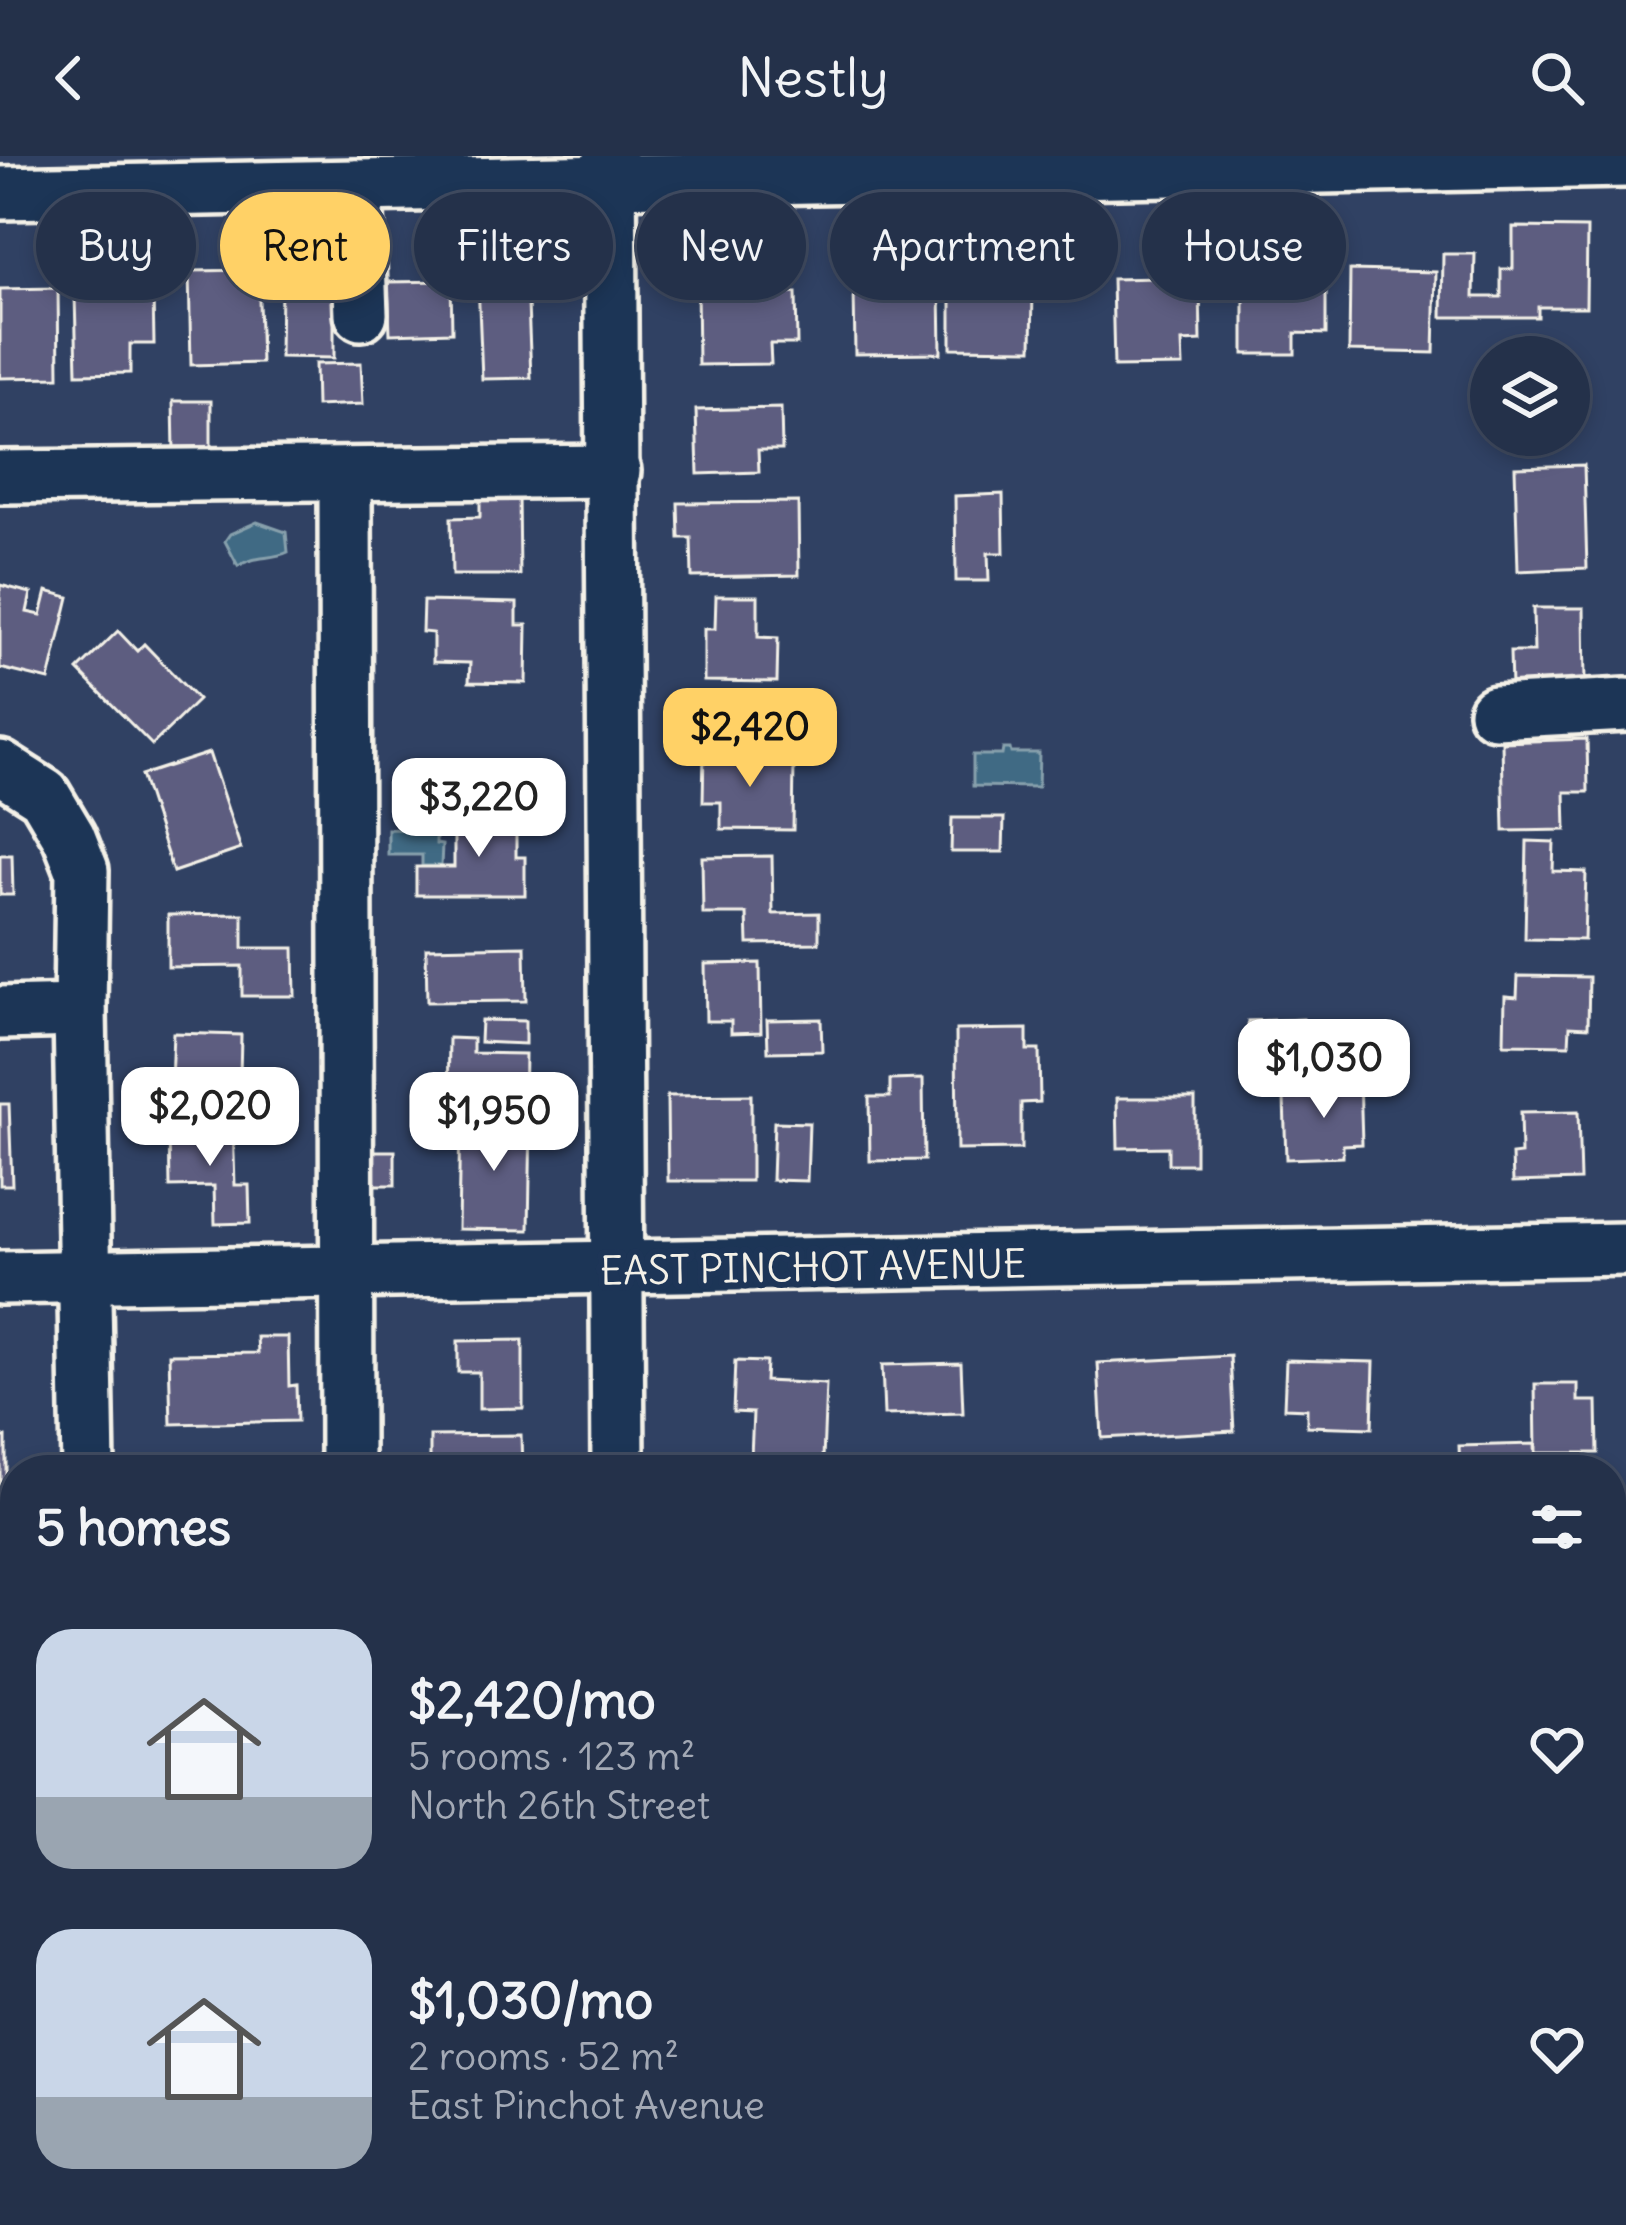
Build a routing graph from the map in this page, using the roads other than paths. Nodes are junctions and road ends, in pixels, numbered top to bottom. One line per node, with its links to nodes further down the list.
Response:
1 (1353, 161): 2 (street); 3 (street)
2 (1626, 161)
3 (1105, 163): 4 (street)
4 (865, 166): 5 (street)
5 (610, 168): 6 (street); 9 (street)
6 (356, 186): 7 (street); 8 (street)
7 (0, 194)
8 (362, 314)
9 (614, 470): 10 (street); 19 (street)
10 (345, 474): 11 (street); 18 (street)
11 (0, 477)
12 (1626, 705): 13 (street)
13 (1495, 712)
14 (0, 767): 15 (street)
15 (80, 1011): 16 (street); 20 (street)
16 (0, 1013)
17 (1626, 1249): 19 (street, EAST PINCHOT AVENUE)
18 (346, 1271): 19 (street, EAST PINCHOT AVENUE); 20 (street, EAST PINCHOT AVENUE); 23 (street)
19 (617, 1272): 24 (street)
20 (85, 1276): 21 (street, EAST PINCHOT AVENUE); 22 (street)
21 (0, 1278)
22 (88, 1455)
23 (347, 1455)
24 (618, 1455)

